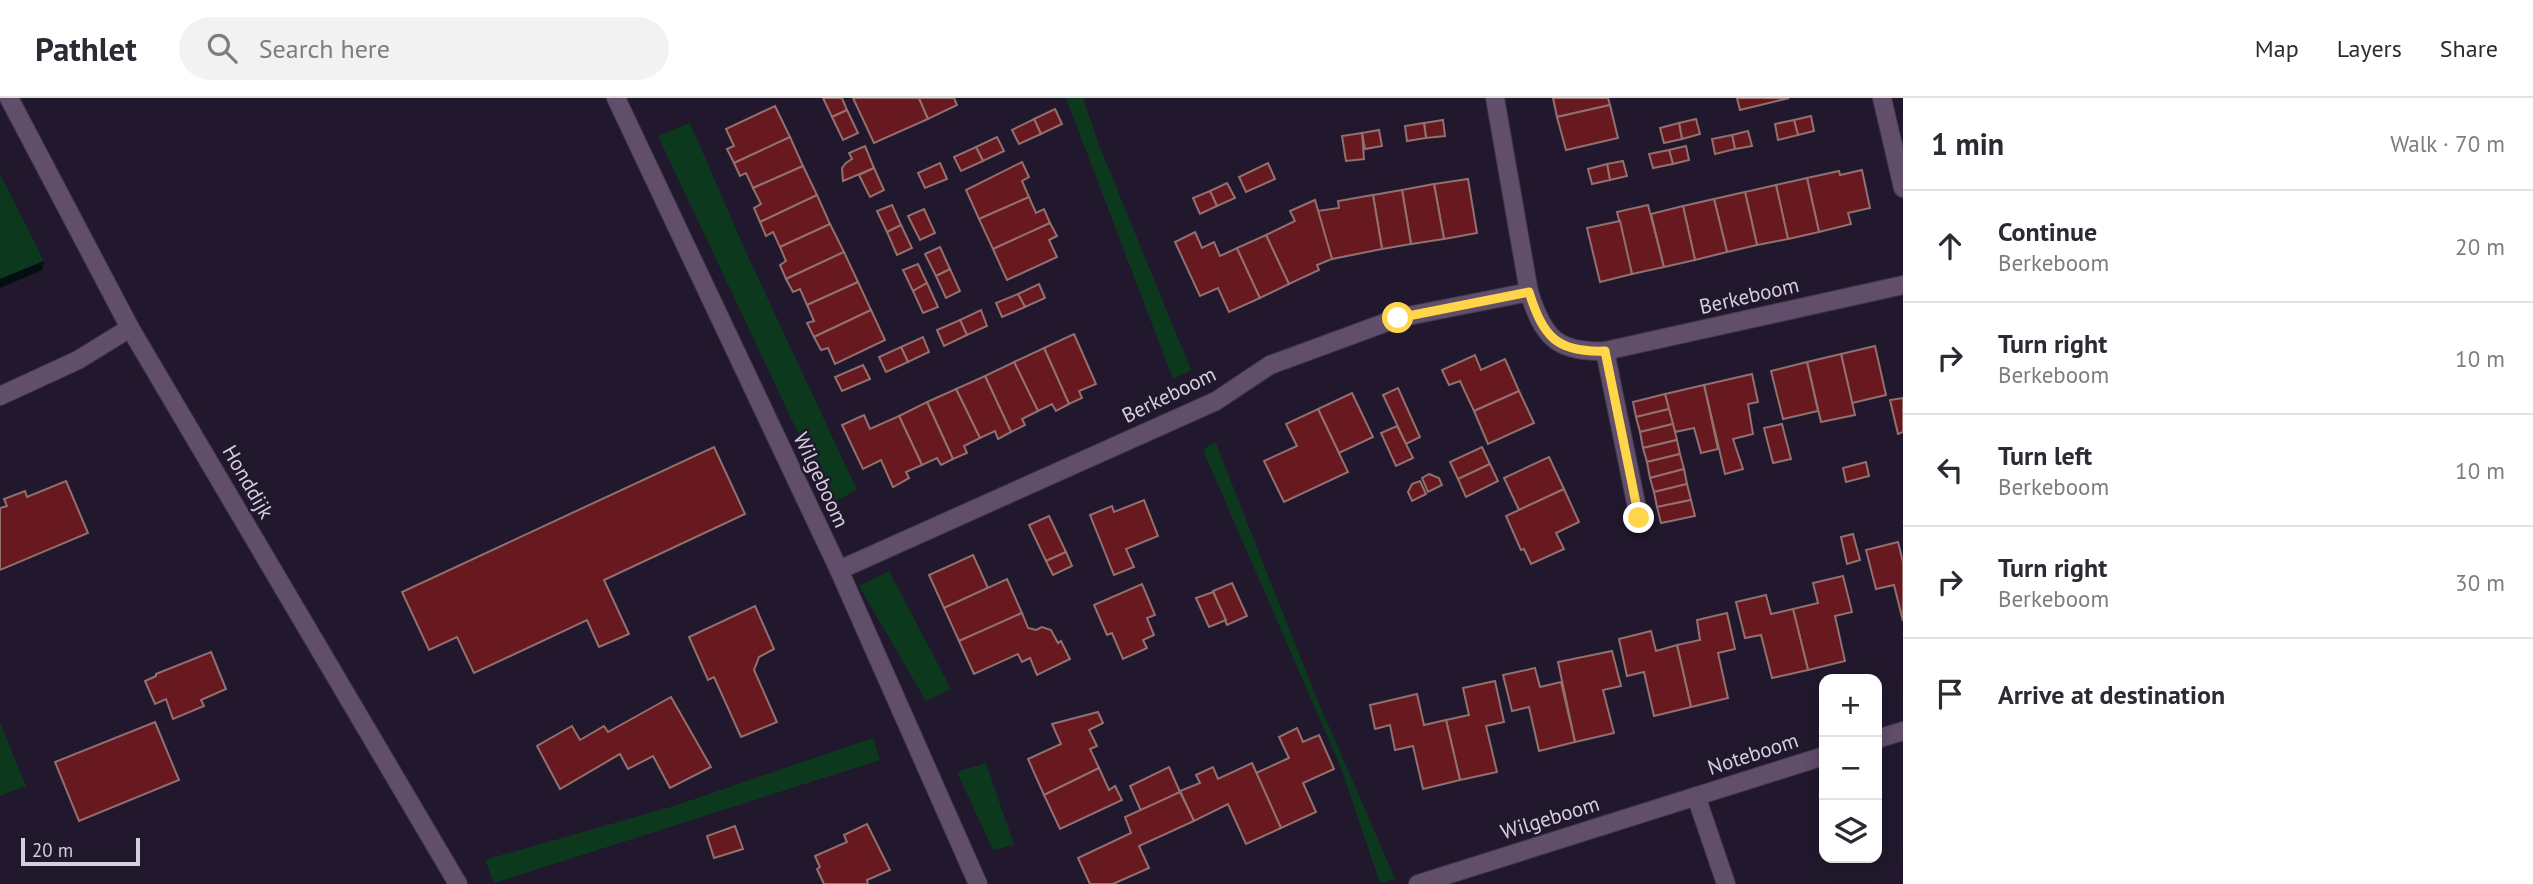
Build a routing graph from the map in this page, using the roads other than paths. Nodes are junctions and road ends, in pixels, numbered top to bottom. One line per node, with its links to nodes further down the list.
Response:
1 (9, 98): 8 (street, Honddijk)
2 (616, 98): 12 (street, Wilgeboom)
3 (1496, 98): 7 (street, Berkeboom)
4 (1882, 98): 5 (street)
5 (1903, 188)
6 (1903, 285): 9 (street, Berkeboom)
7 (1529, 292): 9 (street, Berkeboom); 12 (street, Berkeboom)
8 (130, 328): 10 (street); 17 (street, Honddijk)
9 (1605, 351): 11 (street)
10 (0, 396)
11 (1639, 518)
12 (839, 570): 18 (street, Wilgeboom)
13 (1903, 731): 14 (street)
14 (1882, 737)
15 (1819, 758): 16 (street, Noteboom)
16 (1696, 796): 19 (street, Wilgeboom); 20 (street)
17 (458, 884)
18 (978, 884)
19 (1418, 884)
20 (1726, 884)

